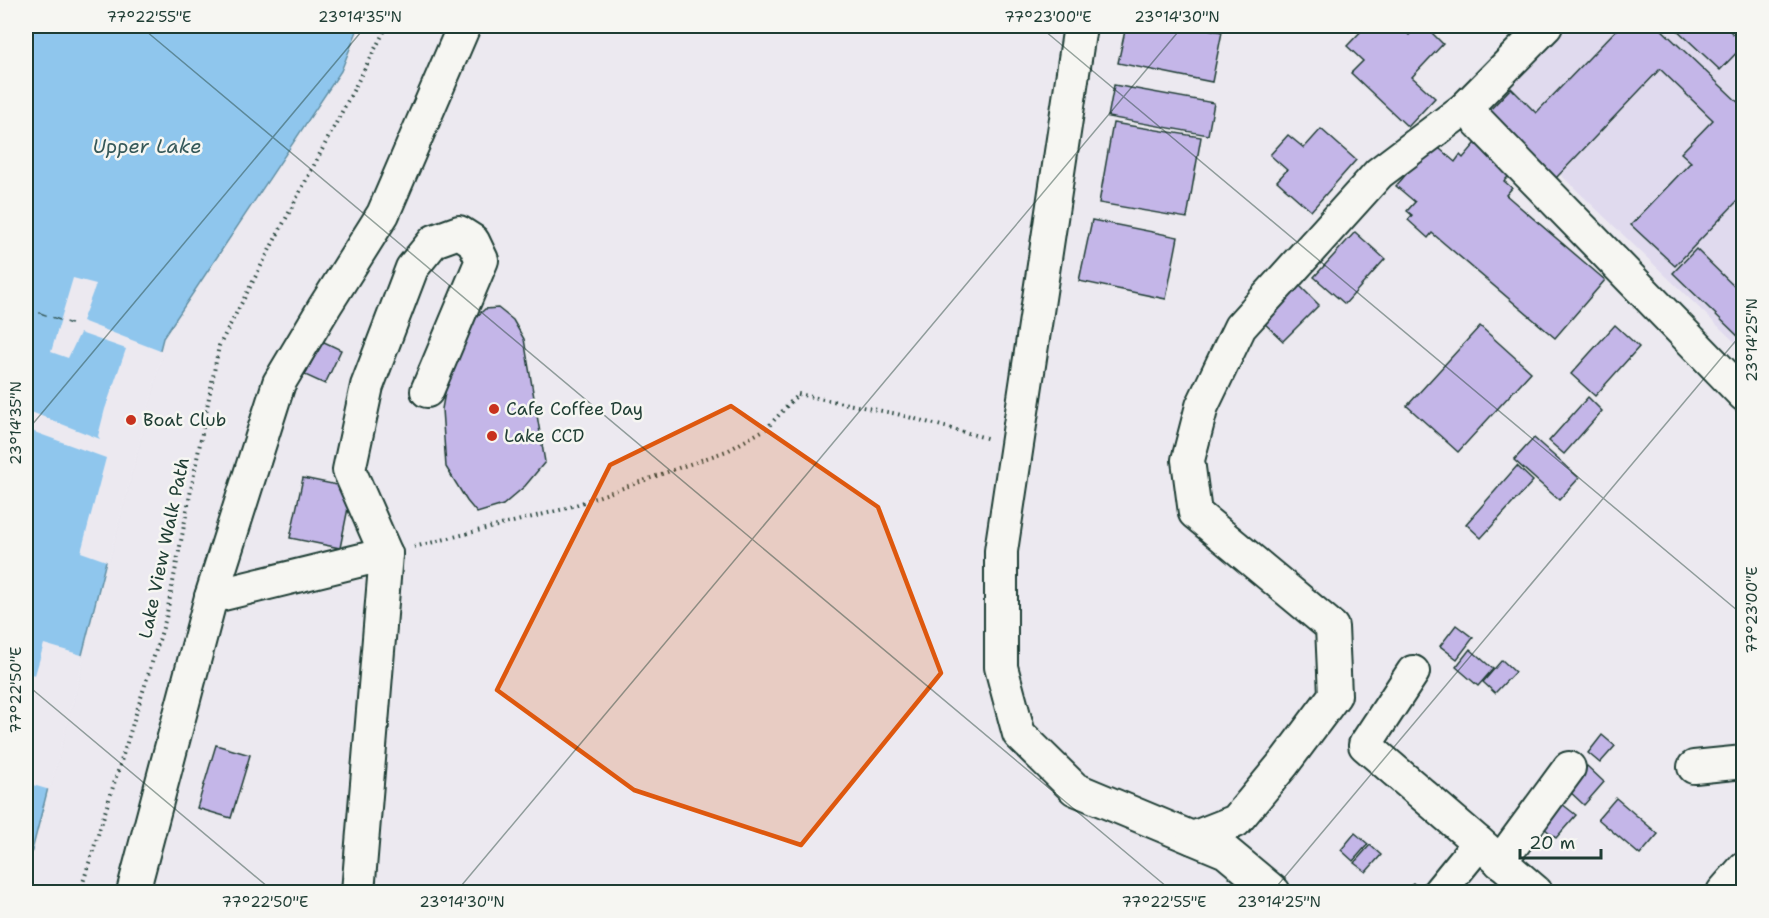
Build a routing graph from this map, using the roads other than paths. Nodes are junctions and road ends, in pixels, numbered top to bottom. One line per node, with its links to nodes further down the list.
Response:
1 (464, 26): 8 (street)
2 (1080, 26): 13 (street)
3 (1546, 26): 4 (street)
4 (1465, 108): 6 (street); 13 (street)
5 (427, 391): 7 (street)
6 (1743, 395)
7 (386, 554): 8 (street); 17 (street)
8 (211, 597): 16 (street)
9 (1413, 672): 14 (street)
10 (1743, 762): 11 (street)
11 (1694, 767)
12 (1569, 768): 14 (street)
13 (1193, 838): 18 (street)
14 (1489, 853): 19 (street); 20 (street)
15 (1743, 868): 21 (street)
16 (133, 892)
17 (358, 892)
18 (1274, 892)
19 (1439, 892)
20 (1536, 892)
21 (1723, 892)

